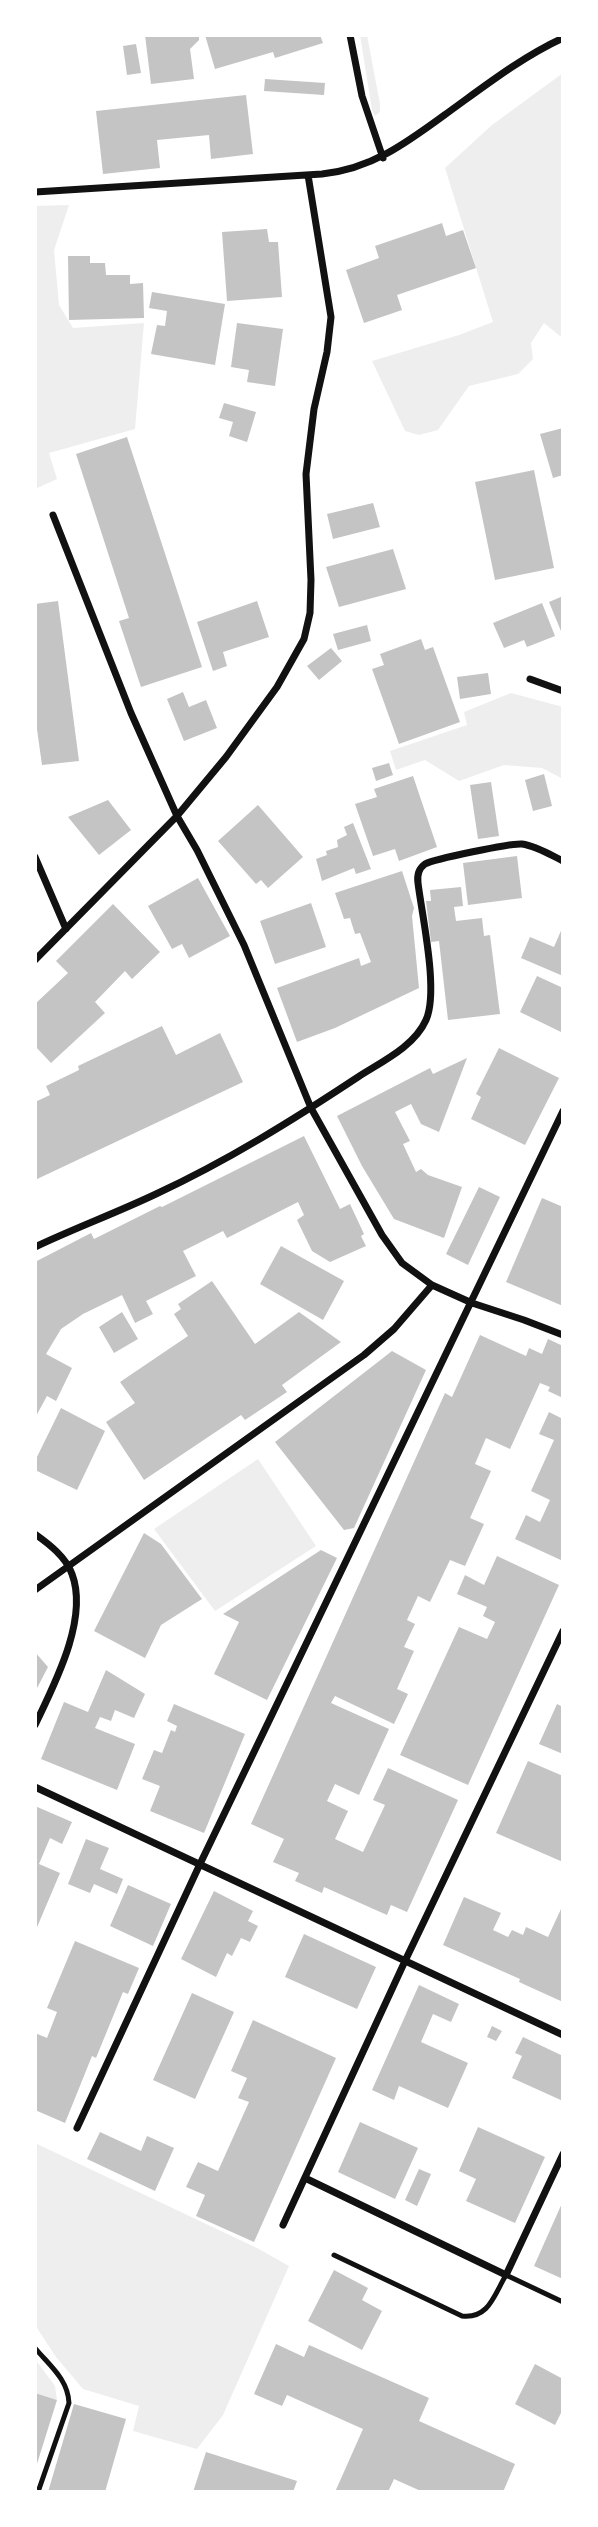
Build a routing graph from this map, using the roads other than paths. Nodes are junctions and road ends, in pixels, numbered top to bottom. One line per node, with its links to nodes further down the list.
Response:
1 (350, 35): 3 (street)
2 (563, 38): 3 (street)
3 (383, 158): 4 (street)
4 (309, 175): 5 (street); 9 (street)
5 (35, 192)
6 (53, 515): 9 (street)
7 (530, 679): 8 (street)
8 (563, 691)
9 (177, 816): 12 (street); 14 (street)
10 (35, 857): 12 (street)
11 (563, 861): 14 (street)
12 (66, 929): 13 (street)
13 (35, 960)
14 (311, 1108): 16 (street); 17 (street)
15 (563, 1111): 18 (street)
16 (35, 1247)
17 (432, 1285): 18 (street); 21 (street)
18 (472, 1303): 19 (street); 26 (street)
19 (563, 1335)
20 (35, 1534): 21 (street)
21 (68, 1566): 22 (street); 24 (street)
22 (35, 1590)
23 (563, 1631): 27 (street)
24 (35, 1725)
25 (35, 1787): 26 (street)
26 (200, 1864): 27 (street); 29 (street)
27 (405, 1961): 28 (street); 31 (street)
28 (563, 2035)
29 (77, 2128)
30 (563, 2154): 34 (street)
31 (305, 2178): 32 (street); 34 (street)
32 (284, 2225)
33 (334, 2255): 34 (lane)
34 (506, 2275): 35 (lane)
35 (563, 2302)
36 (35, 2348): 37 (lane)
37 (38, 2492)

